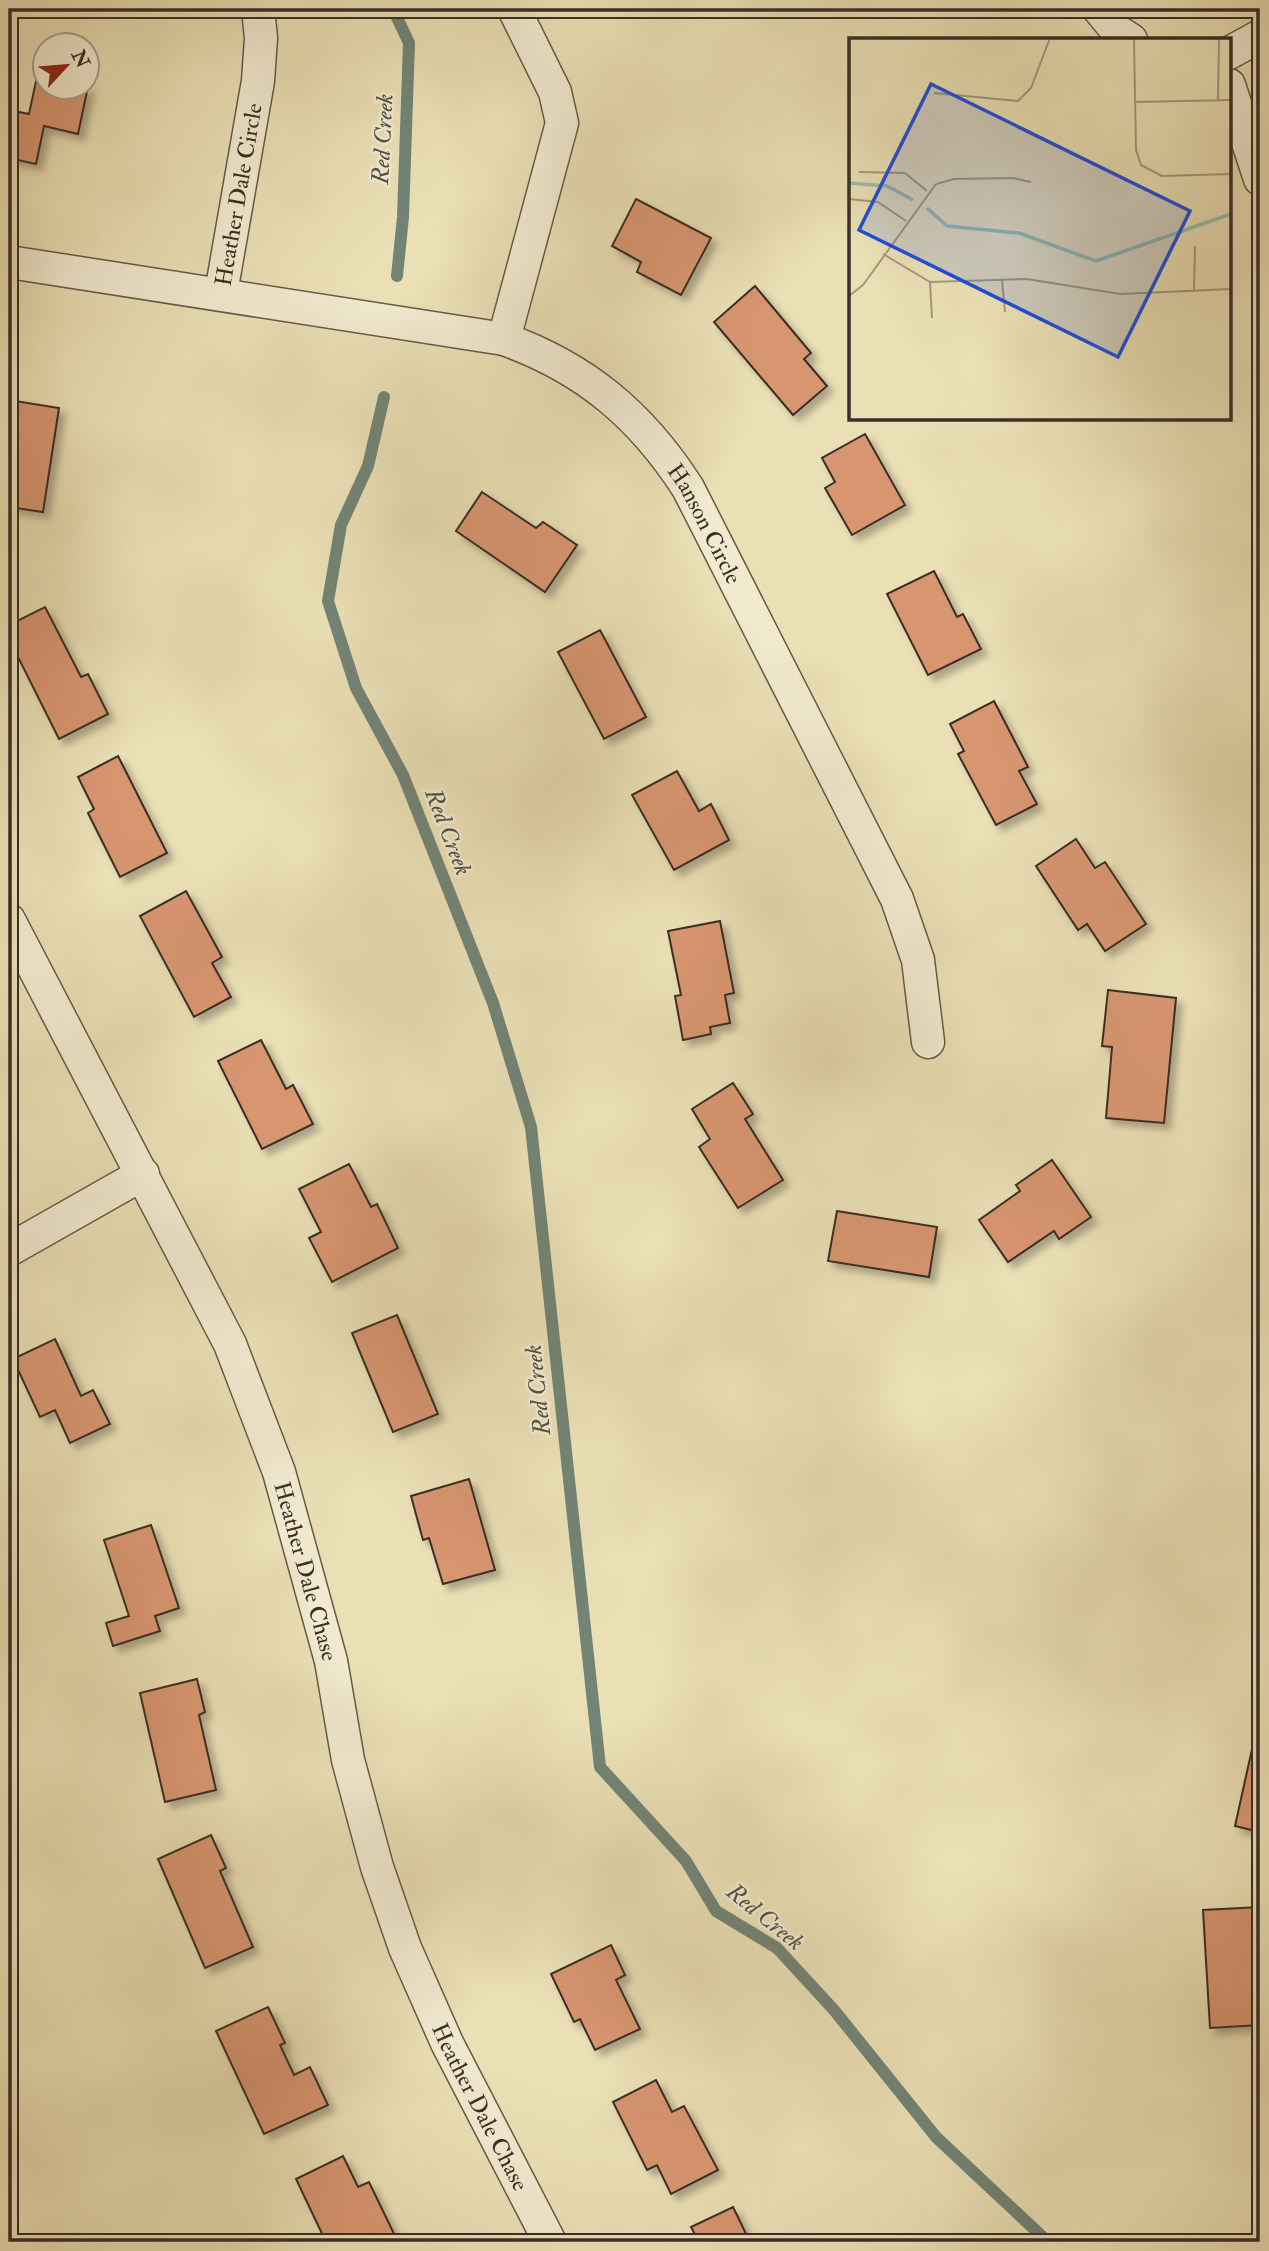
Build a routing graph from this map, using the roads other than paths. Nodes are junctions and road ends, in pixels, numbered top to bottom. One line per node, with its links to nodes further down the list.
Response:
1 (258, 9): 10 (street, Heather Dale Circle)
2 (514, 9): 11 (street)
3 (1099, 9): 5 (street)
4 (1260, 36): 6 (street)
5 (1128, 38)
6 (1230, 52)
7 (1230, 88): 8 (street)
8 (1260, 179)
9 (9, 262): 10 (street, Heather Dale Circle)
10 (221, 293): 11 (street, Hanson Circle)
11 (504, 339): 13 (street, Hanson Circle)
12 (9, 920): 14 (street, Heather Dale Chase)
13 (928, 1042)
14 (143, 1174): 15 (street); 16 (street, Heather Dale Chase)
15 (9, 1250)
16 (550, 2242)

